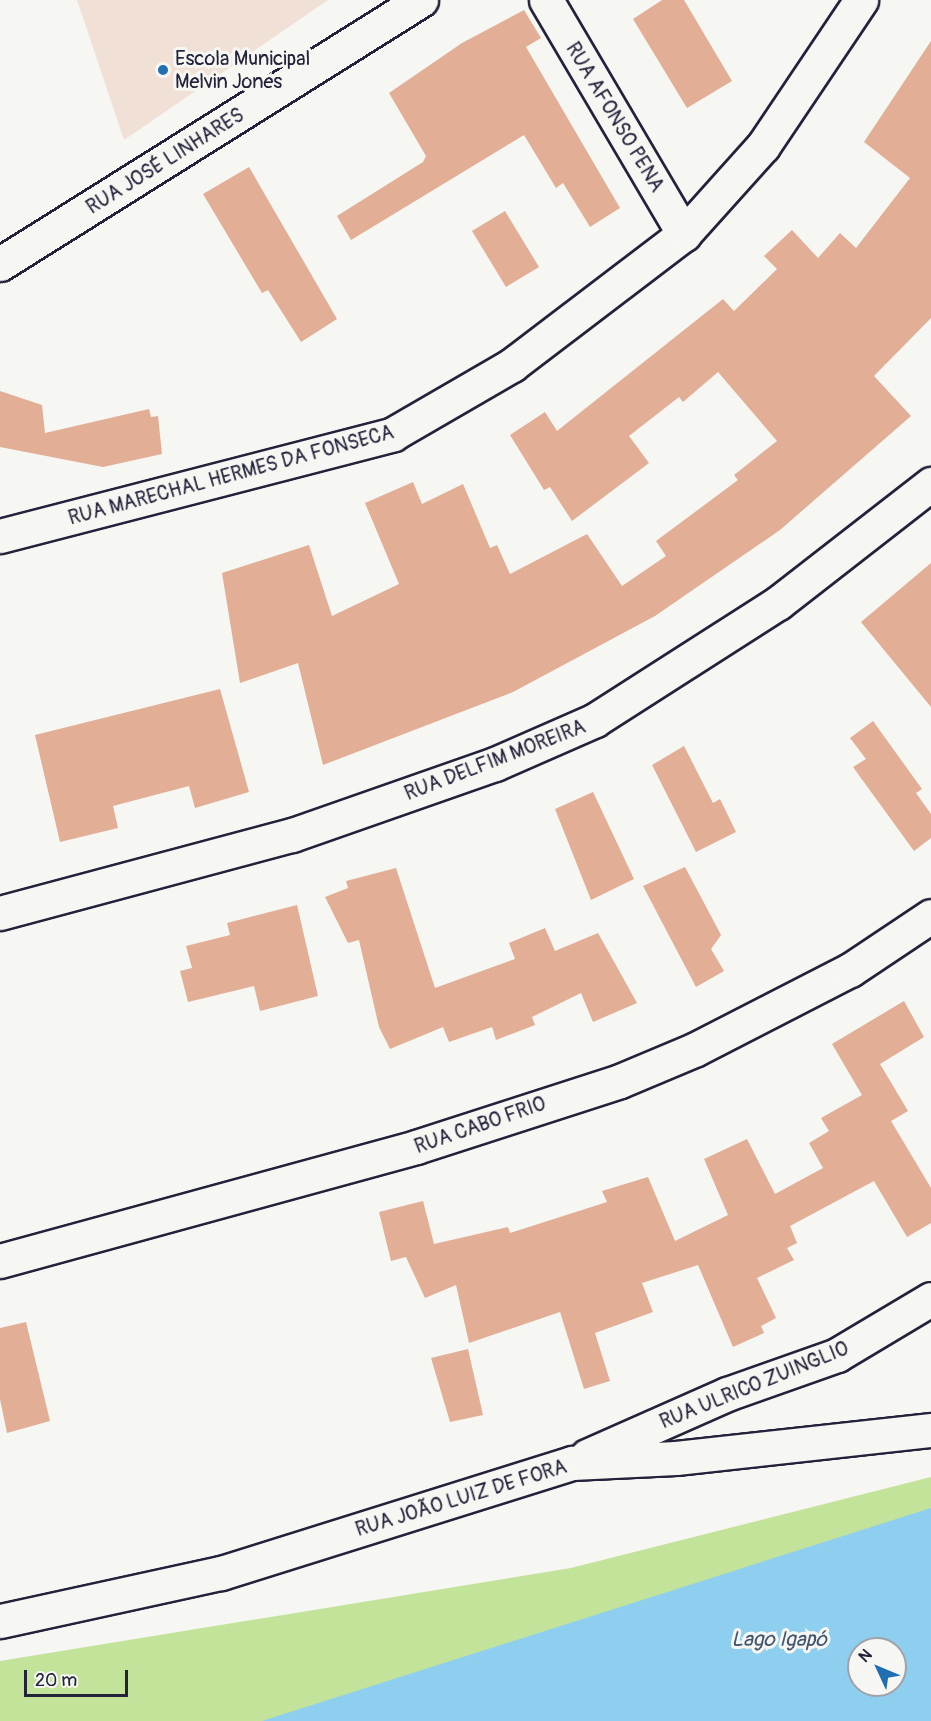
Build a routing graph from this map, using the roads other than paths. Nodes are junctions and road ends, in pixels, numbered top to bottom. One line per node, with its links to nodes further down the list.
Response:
1 (421, 0): 5 (street, RUA JOSÉ LINHARES)
2 (546, 0): 4 (street, RUA AFONSO PENA)
3 (861, 0): 4 (street, RUA MARECHAL HERMES DA FONSECA)
4 (684, 234): 7 (street, RUA MARECHAL HERMES DA FONSECA)
5 (0, 264)
6 (931, 484): 8 (street, RUA DELFIM MOREIRA)
7 (0, 536)
8 (0, 913)
9 (931, 916): 10 (street, RUA CABO FRIO)
10 (0, 1261)
11 (931, 1299): 13 (street, RUA ULRICO ZUINGLIO)
12 (931, 1430): 13 (street, RUA JOÃO LUIZ DE FORA)
13 (572, 1463): 14 (street, RUA JOÃO LUIZ DE FORA)
14 (0, 1621)

